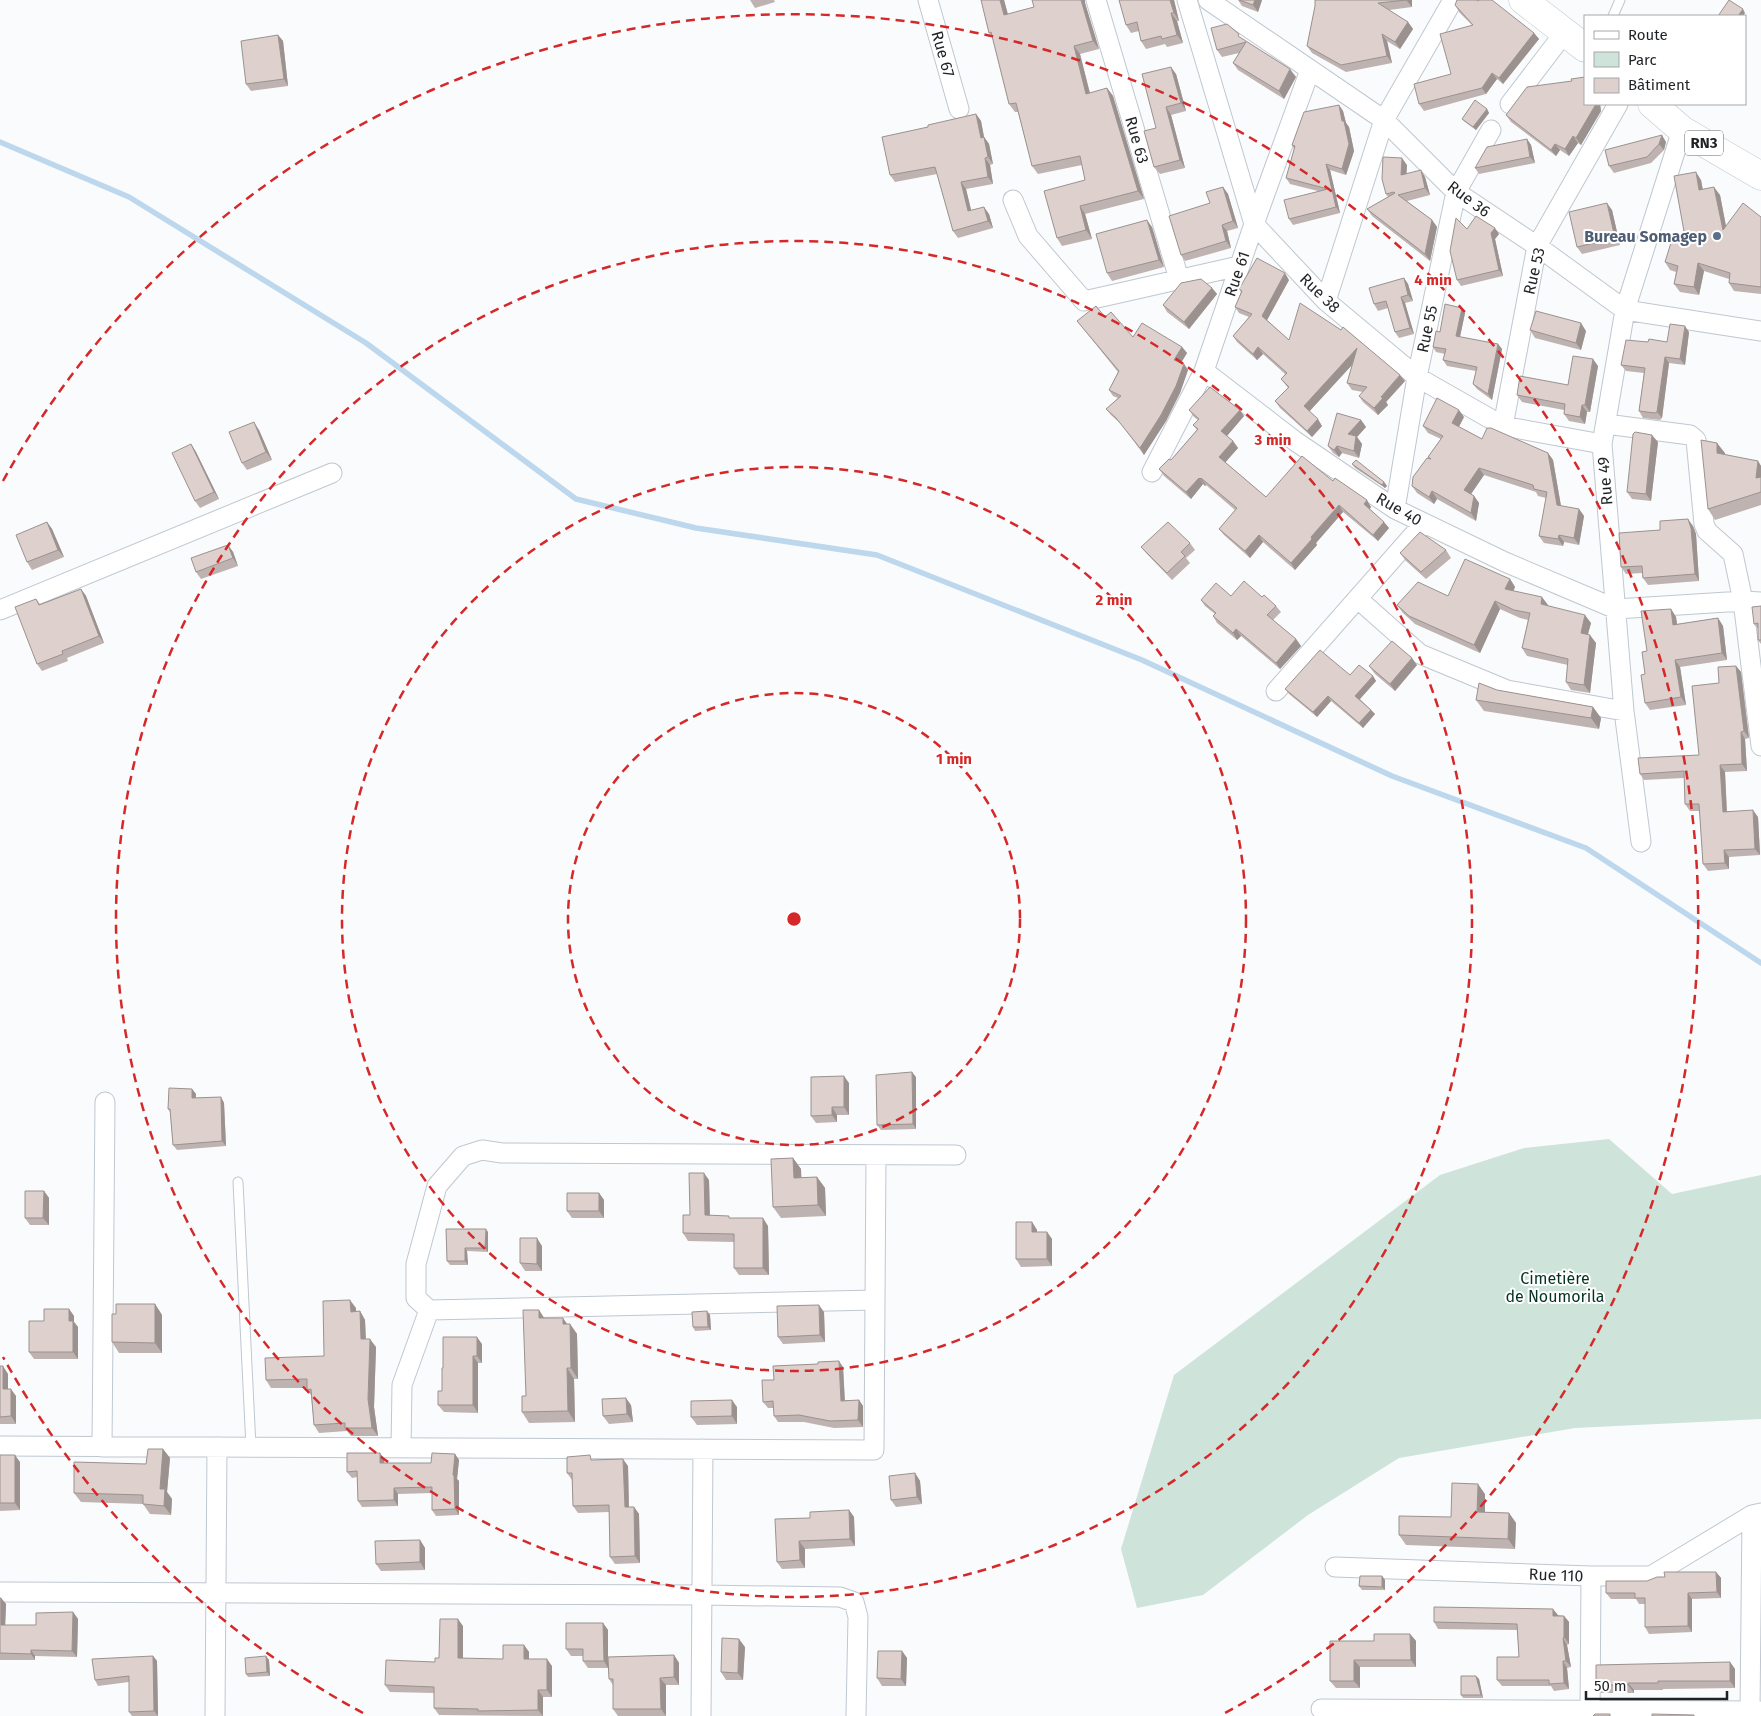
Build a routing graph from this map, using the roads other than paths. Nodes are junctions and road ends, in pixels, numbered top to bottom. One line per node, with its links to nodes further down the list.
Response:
1 (928, 0): 14 (street, Rue 67)
2 (1096, 0): 24 (street, Rue 63)
3 (1187, 0): 21 (street, Rue 38)
4 (1208, 0): 10 (street, Rue 36)
5 (1453, 0): 15 (street)
6 (1523, 0): 9 (highway)
7 (1620, 0): 8 (lane)
8 (1613, 15)
9 (1575, 40): 11 (street)
10 (1310, 70): 15 (street, Rue 36); 21 (street, Rue 61)
11 (1510, 104)
12 (1617, 105): 22 (street, Rue 53)
13 (1653, 105): 17 (highway, RN3)
14 (959, 109)
15 (1384, 120): 19 (street, Rue 36); 25 (street)
16 (1491, 130): 19 (street, Rue 55)
17 (1682, 130): 18 (highway, RN3); 26 (street, Rue 49)
18 (1761, 176)
19 (1456, 192): 22 (street, Rue 36); 29 (street, Rue 55)
20 (1013, 200): 24 (street)
21 (1254, 224): 23 (street, Rue 61); 25 (street, Rue 38)
22 (1537, 246): 26 (street, Rue 36); 31 (street, Rue 53)
23 (1239, 266): 24 (street); 28 (street, Rue 61)
24 (1179, 279)
25 (1326, 301): 29 (street, Rue 38)
26 (1625, 310): 27 (street, Rue 36); 30 (street, Rue 49)
27 (1761, 331)
28 (1204, 371): 33 (street, Rue 61); 35 (street, Rue 40)
29 (1417, 377): 31 (street, Rue 38); 35 (street, Rue 55)
30 (1606, 424): 32 (street, Rue 49); 38 (street)
31 (1503, 426): 32 (street, Rue 38)
32 (1602, 444): 39 (street, Rue 49)
33 (1152, 472)
34 (332, 473): 40 (street)
35 (1395, 509): 36 (street, Rue 40)
36 (1424, 523): 37 (street); 39 (street, Rue 40)
37 (1358, 599): 41 (street); 42 (street)
38 (1752, 602): 39 (street); 43 (street)
39 (1616, 609): 42 (street, Rue 49)
40 (0, 610)
41 (1276, 691)
42 (1624, 711): 44 (street, Rue 49)
43 (1761, 746)
44 (1641, 842)
45 (105, 1102): 52 (street)
46 (876, 1155): 47 (street); 49 (street); 50 (street)
47 (956, 1155)
48 (238, 1182): 54 (lane)
49 (875, 1300): 50 (street); 56 (street)
50 (429, 1310): 55 (street)
51 (0, 1446): 52 (street)
52 (102, 1447): 53 (street)
53 (217, 1447): 54 (street); 61 (street)
54 (251, 1447): 55 (street)
55 (401, 1448): 56 (street)
56 (703, 1449): 62 (street)
57 (1756, 1514): 59 (street, Rue 110); 64 (street)
58 (1334, 1567): 59 (street, Rue 110)
59 (1591, 1576): 65 (street)
60 (0, 1592): 61 (street)
61 (216, 1592): 62 (street); 67 (street)
62 (702, 1595): 68 (street); 69 (street)
63 (1321, 1709): 65 (street)
64 (1755, 1711): 66 (street)
65 (1590, 1713): 66 (street)
66 (1729, 1713)
67 (215, 1716)
68 (701, 1716)
69 (856, 1716)

